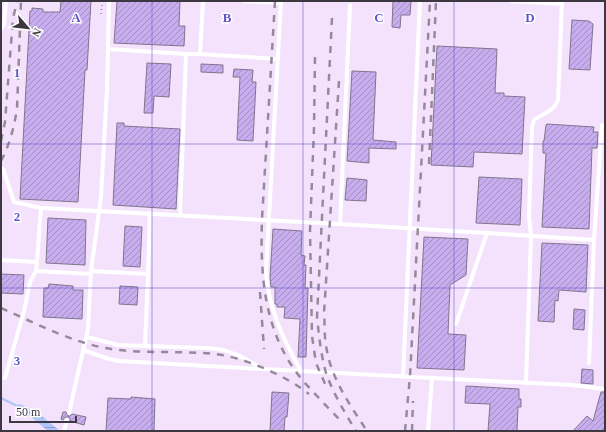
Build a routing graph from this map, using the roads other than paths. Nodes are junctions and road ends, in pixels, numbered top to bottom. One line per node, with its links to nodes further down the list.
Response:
1 (6, 1): 10 (lane)
2 (109, 1): 11 (lane)
3 (203, 1): 13 (lane)
4 (243, 1): 7 (lane)
5 (420, 1): 23 (lane)
6 (511, 1): 8 (lane)
7 (281, 2): 14 (lane)
8 (562, 2): 25 (lane)
9 (350, 5): 22 (lane)
10 (1, 29)
11 (108, 49): 12 (lane); 18 (lane)
12 (186, 54): 13 (lane); 20 (lane)
13 (200, 54): 14 (lane)
14 (278, 59): 21 (lane)
15 (602, 125): 26 (lane)
16 (3, 169): 17 (lane)
17 (41, 208): 18 (lane); 28 (lane)
18 (100, 211): 19 (lane); 30 (lane)
19 (150, 213): 20 (lane); 31 (lane)
20 (180, 215): 21 (lane)
21 (269, 220): 22 (lane); 38 (lane)
22 (340, 224): 23 (lane)
23 (410, 228): 24 (lane); 39 (lane)
24 (486, 233): 25 (lane); 32 (lane)
25 (531, 236): 26 (lane); 42 (lane)
26 (594, 240): 36 (lane)
27 (1, 260): 28 (lane)
28 (37, 262): 29 (lane)
29 (36, 271): 30 (lane); 40 (lane)
30 (91, 272): 31 (lane); 33 (lane)
31 (148, 274): 34 (lane)
32 (456, 324)
33 (87, 336): 34 (lane); 35 (lane)
34 (145, 346): 37 (lane)
35 (84, 350): 37 (lane); 44 (lane)
36 (589, 363)
37 (263, 369): 38 (lane)
38 (301, 371): 39 (lane)
39 (403, 376): 41 (lane)
40 (6, 378)
41 (432, 378): 42 (lane); 47 (lane)
42 (526, 383): 43 (lane)
43 (605, 389)
44 (69, 413)
45 (67, 420): 46 (lane)
46 (64, 431)
47 (428, 431)

